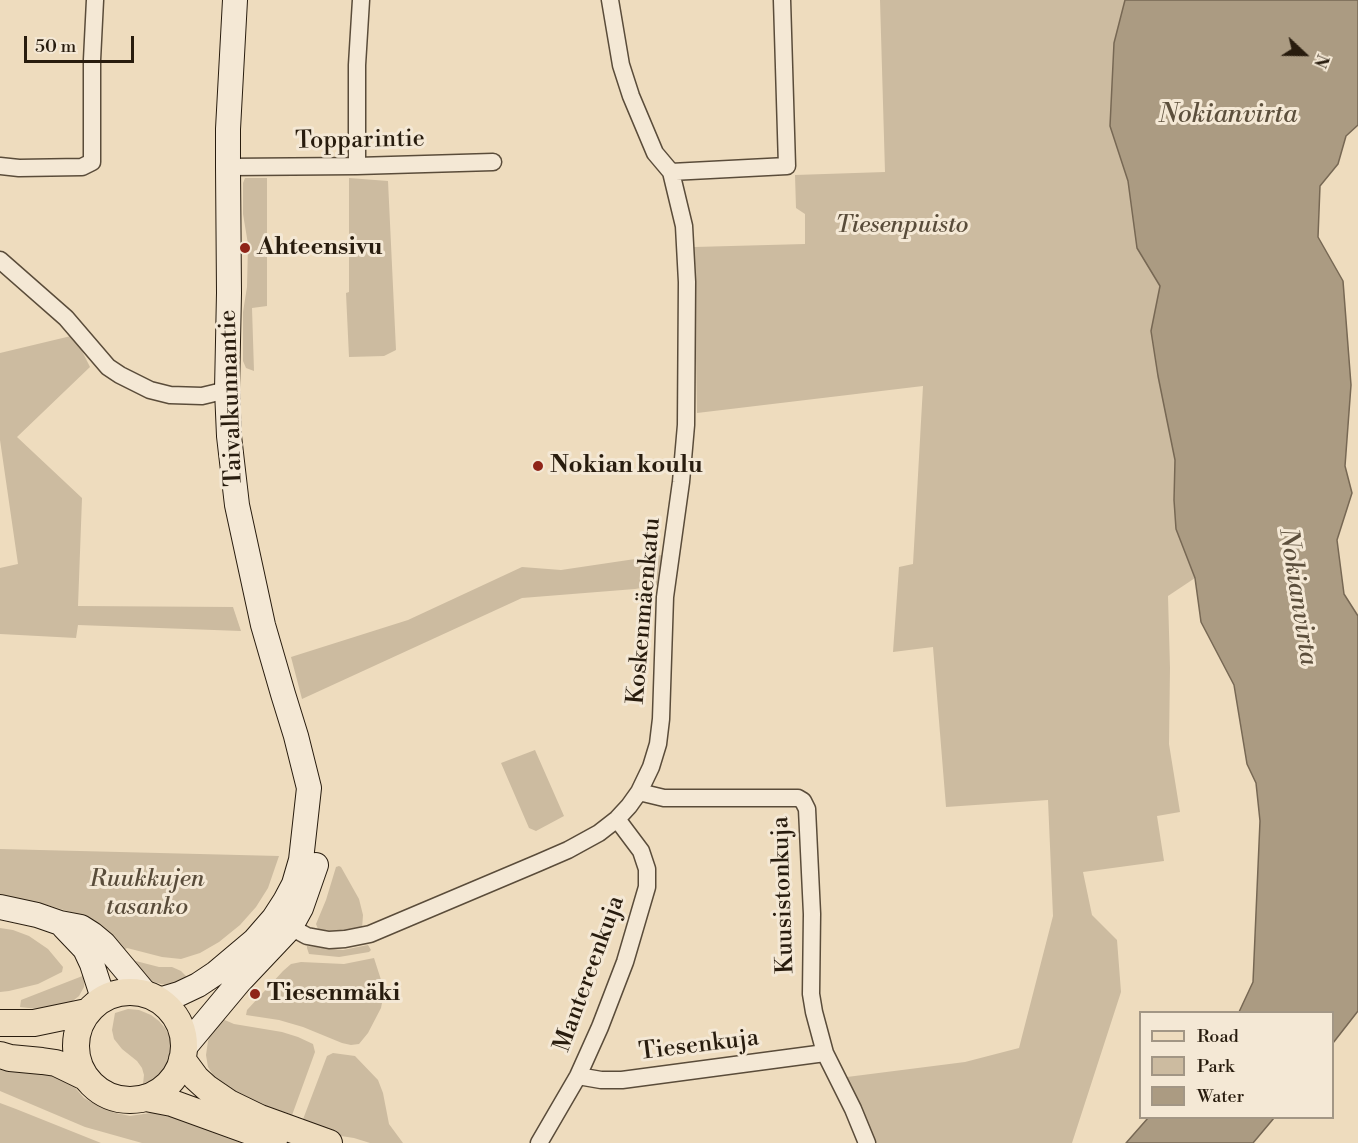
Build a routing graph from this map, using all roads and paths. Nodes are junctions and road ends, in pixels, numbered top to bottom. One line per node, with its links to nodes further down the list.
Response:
1 (95, 0): 7 (street)
2 (235, 0): 9 (main road, Taivalkunnantie)
3 (361, 0): 8 (street)
4 (610, 0): 10 (street, Koskenmäenkatu)
5 (782, 0): 10 (street)
6 (493, 162): 8 (street, Topparintie)
7 (0, 166)
8 (357, 166): 9 (street, Topparintie)
9 (228, 167): 12 (main road, Taivalkunnantie)
10 (671, 172): 13 (street, Koskenmäenkatu)
11 (0, 260): 12 (street)
12 (227, 390): 17 (main road, Taivalkunnantie)
13 (639, 792): 14 (street, Koskenmäenkatu); 21 (street, Kuusistonkuja)
14 (617, 819): 17 (street, Koskenmäenkatu); 25 (street, Mantereenkuja)
15 (0, 907): 16 (main road)
16 (60, 923): 18 (main road); 19 (main road)
17 (282, 923): 18 (main road, Taivalkunnantie); 22 (main road, Taivalkunnantie)
18 (152, 997): 19 (main road); 22 (main road)
19 (95, 1005): 20 (main road); 24 (main road)
20 (0, 1023)
21 (825, 1053): 25 (street, Tiesenkuja); 30 (street, Kuusistonkuja)
22 (183, 1054): 26 (main road); 28 (main road)
23 (0, 1055): 24 (main road)
24 (85, 1077): 26 (main road)
25 (578, 1077): 29 (street, Mantereenkuja)
26 (146, 1098): 27 (main road)
27 (282, 1143)
28 (329, 1143)
29 (539, 1143)
30 (867, 1143)

